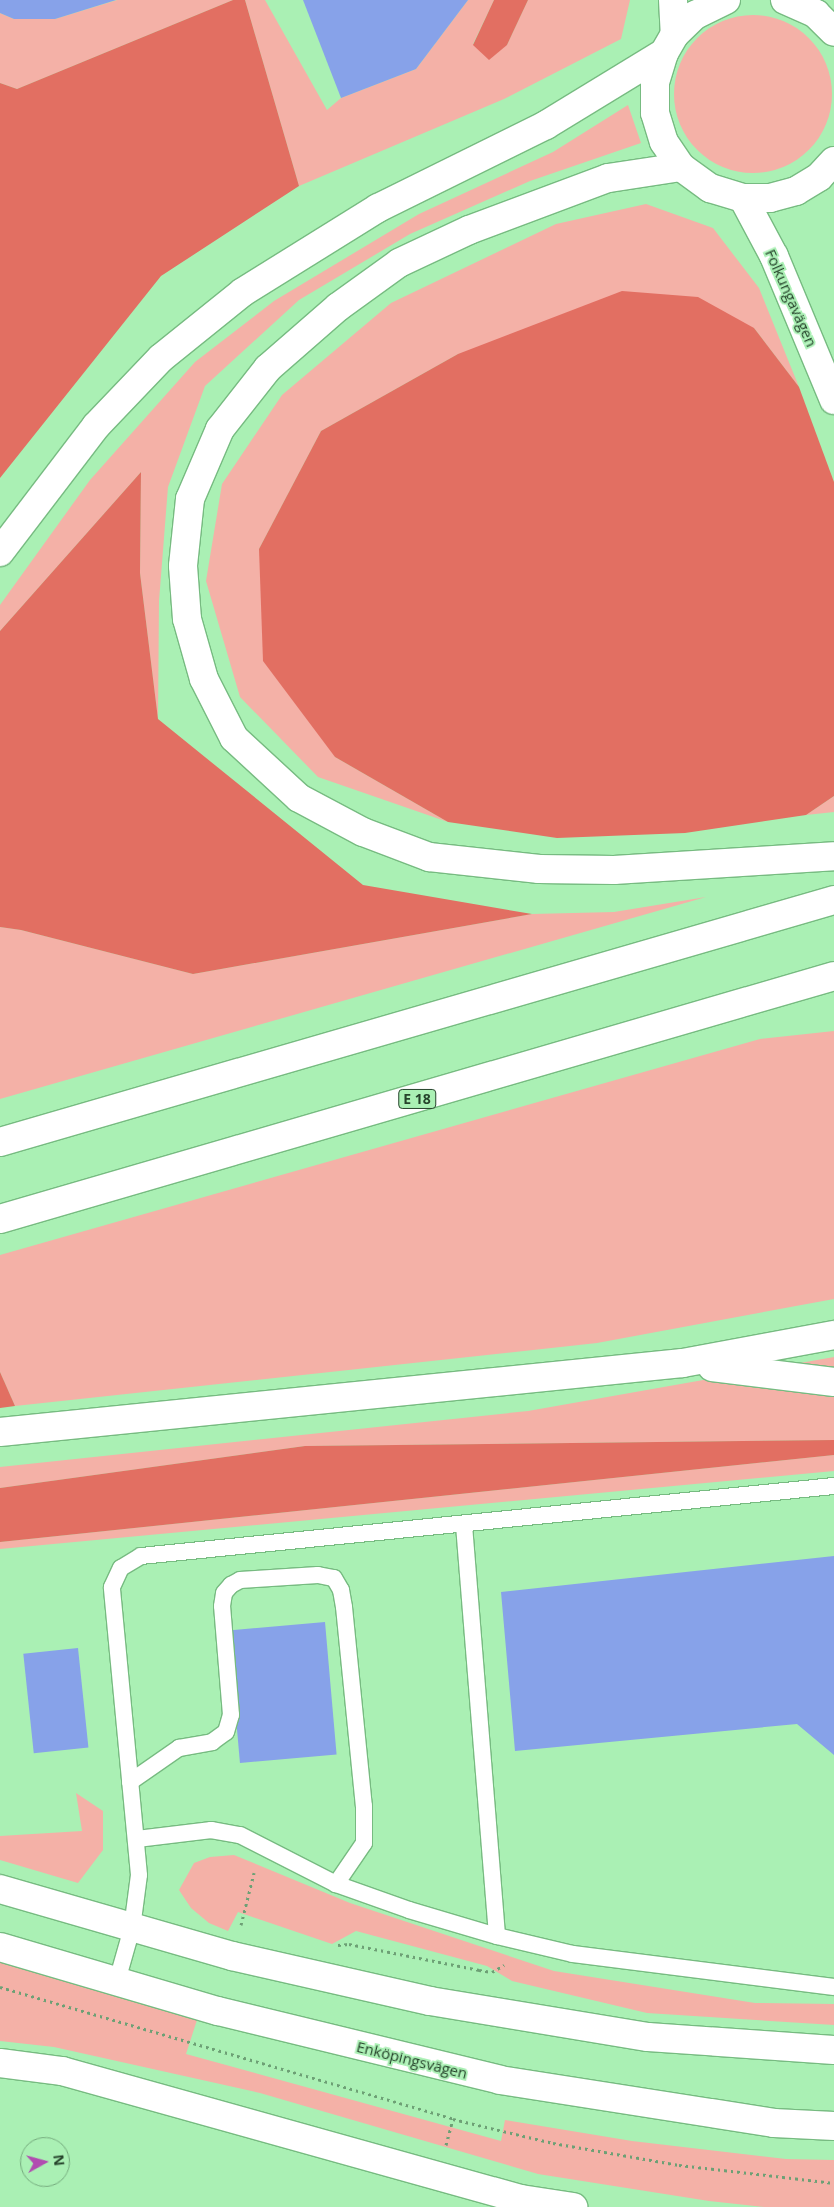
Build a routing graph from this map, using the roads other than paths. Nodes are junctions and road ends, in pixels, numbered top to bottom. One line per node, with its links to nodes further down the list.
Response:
1 (673, 0): 5 (main road)
2 (726, 0): 5 (main road)
3 (785, 0): 4 (main road)
4 (828, 20)
5 (669, 44): 7 (main road); 10 (main road)
6 (834, 162): 8 (main road)
7 (681, 167): 8 (main road); 11 (main road)
8 (743, 198): 9 (main road, Folkungavägen)
9 (834, 400)
10 (0, 552)
11 (834, 856)
12 (834, 900): 14 (main road)
13 (834, 976): 15 (main road, E 18)
14 (0, 1142)
15 (0, 1219)
16 (834, 1335): 17 (main road)
17 (683, 1363): 18 (main road); 19 (main road)
18 (834, 1382)
19 (0, 1432)
20 (834, 1486): 21 (lane)
21 (464, 1525): 22 (lane); 27 (lane)
22 (130, 1782): 23 (lane); 24 (lane)
23 (137, 1839): 24 (lane); 26 (lane)
24 (336, 1884): 27 (lane)
25 (0, 1889): 26 (main road)
26 (132, 1928): 29 (lane); 31 (main road)
27 (497, 1936): 30 (lane)
28 (0, 1947): 29 (main road, Enköpingsvägen)
29 (117, 1981): 33 (main road, Enköpingsvägen)
30 (834, 1988)
31 (834, 2050)
32 (0, 2063): 34 (main road)
33 (834, 2126)
34 (573, 2207)

